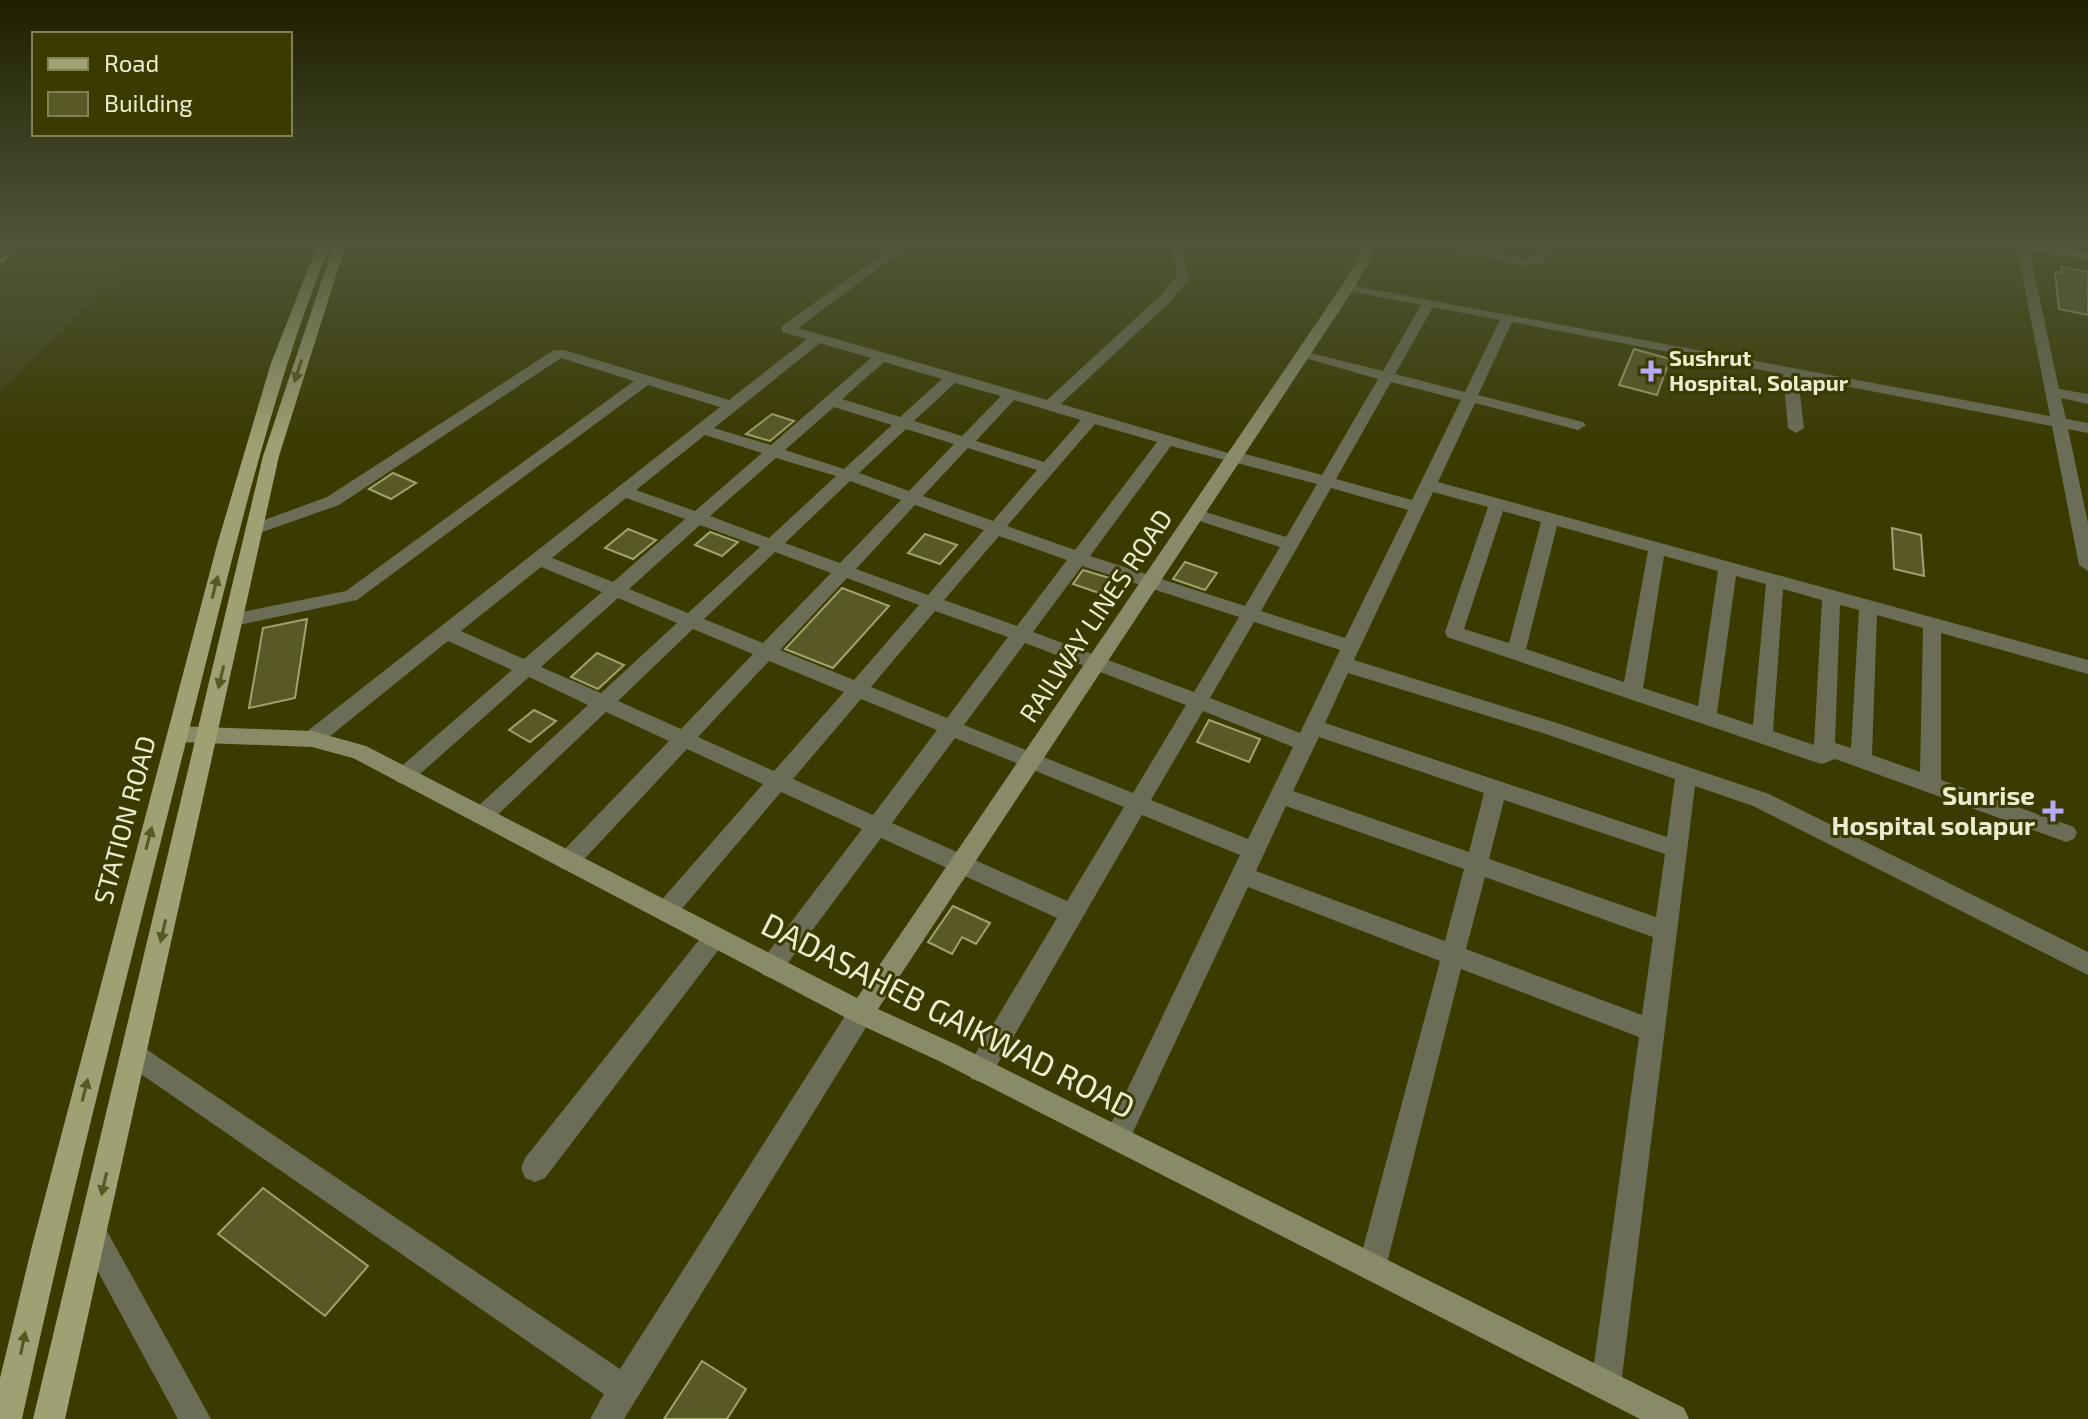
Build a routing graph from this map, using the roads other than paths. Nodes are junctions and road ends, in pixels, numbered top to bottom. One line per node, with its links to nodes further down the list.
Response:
1 (299, 310): 80 (main road, STATION ROAD, one-way to 1)
2 (317, 310): 47 (main road, one-way to 47)
3 (813, 310): 10 (street)
4 (1151, 310): 23 (street)
5 (1332, 310): 11 (street, RAILWAY LINES ROAD)
6 (1425, 310): 14 (street)
7 (1470, 310): 9 (street)
8 (2035, 310): 17 (street)
9 (1508, 317): 13 (street); 19 (street)
10 (817, 338): 12 (street); 22 (street)
11 (1302, 355): 14 (street); 34 (street, RAILWAY LINES ROAD)
12 (881, 357): 15 (street); 21 (street)
13 (1790, 370): 25 (street); 28 (street)
14 (1386, 376): 19 (street); 37 (street)
15 (952, 377): 18 (street); 26 (street)
16 (645, 380): 22 (street); 47 (street); 63 (street)
17 (2053, 392): 20 (street); 25 (street)
18 (1011, 394): 23 (street); 32 (street)
19 (1470, 396): 27 (street); 38 (street)
20 (2088, 399)
21 (831, 401): 26 (street); 33 (street)
22 (731, 406): 30 (street)
23 (1050, 406): 24 (street)
24 (1091, 418): 31 (street); 35 (street)
25 (2059, 421): 29 (street); 53 (street)
26 (903, 423): 32 (street); 36 (street)
27 (1578, 425)
28 (1796, 428)
29 (2088, 428)
30 (702, 429): 33 (street); 39 (street)
31 (1167, 440): 34 (street); 51 (street)
32 (965, 442): 35 (street); 40 (street)
33 (773, 451): 36 (street); 44 (street)
34 (1234, 458): 37 (street); 43 (street, RAILWAY LINES ROAD)
35 (1048, 468): 46 (street)
36 (848, 475): 40 (street); 49 (street)
37 (1326, 482): 42 (street); 48 (street)
38 (1428, 485): 41 (street); 42 (street)
39 (623, 491): 44 (street); 52 (street)
40 (912, 498): 46 (street); 55 (street)
41 (1497, 504): 45 (street); 69 (street)
42 (1418, 507): 70 (street)
43 (1196, 514): 48 (street); 57 (street, RAILWAY LINES ROAD)
44 (697, 518): 49 (street); 58 (street)
45 (1550, 518): 50 (street); 69 (street)
46 (997, 527): 51 (street); 60 (street)
47 (254, 530): 63 (main road)
48 (1290, 544): 62 (street)
49 (773, 545): 55 (street); 64 (street)
50 (1657, 548): 54 (street); 75 (street)
51 (1078, 558): 57 (street); 67 (street)
52 (539, 559): 58 (street); 66 (street)
53 (2088, 565)
54 (1728, 567): 56 (street); 78 (street)
55 (843, 571): 60 (street); 68 (street)
56 (1775, 580): 59 (street); 83 (street)
57 (1150, 582): 62 (street); 71 (street, RAILWAY LINES ROAD)
58 (615, 590): 64 (street); 73 (street)
59 (1831, 596): 61 (street); 86 (street)
60 (932, 602): 67 (street); 74 (street)
61 (1868, 606): 65 (street); 87 (street)
62 (1250, 614): 70 (street); 76 (street)
63 (234, 620): 81 (main road, one-way to 81)
64 (691, 621): 68 (street); 77 (street)
65 (1932, 624): 72 (street); 92 (street)
66 (446, 632): 73 (street); 84 (street)
67 (1020, 634): 71 (street); 79 (street)
68 (767, 652): 74 (street); 85 (street)
69 (1516, 653): 75 (street)
70 (1347, 655): 82 (street); 90 (street)
71 (1096, 662): 76 (street); 88 (street, RAILWAY LINES ROAD)
72 (2088, 667)
73 (527, 668): 77 (street); 89 (street)
74 (857, 689): 79 (street); 91 (street)
75 (1632, 692): 78 (street)
76 (1198, 701): 82 (street); 95 (street)
77 (604, 703): 85 (street); 96 (street)
78 (1706, 717): 83 (street)
79 (949, 728): 88 (street); 97 (street)
80 (178, 734): 81 (street, DADASAHEB GAIKWAD ROAD); 122 (main road, STATION ROAD, one-way to 80)
81 (208, 735): 84 (street, DADASAHEB GAIKWAD ROAD); 114 (main road, one-way to 114)
82 (1309, 735): 93 (street); 94 (street)
83 (1762, 736): 86 (street)
84 (312, 739): 89 (street, DADASAHEB GAIKWAD ROAD)
85 (683, 739): 91 (street); 101 (street)
86 (1824, 749): 87 (street)
87 (1861, 759): 92 (street)
88 (1031, 760): 95 (street); 102 (street, RAILWAY LINES ROAD)
89 (404, 776): 96 (street, DADASAHEB GAIKWAD ROAD)
90 (1686, 776): 99 (street); 110 (street)
91 (777, 781): 97 (street); 105 (street)
92 (1930, 784): 98 (street)
93 (1496, 789): 99 (street); 103 (street)
94 (1280, 795): 100 (street); 103 (street)
95 (1136, 805): 100 (street); 106 (street)
96 (482, 816): 101 (street, DADASAHEB GAIKWAD ROAD)
97 (877, 826): 102 (street); 111 (street)
98 (2066, 833)
99 (1677, 849): 107 (street)
100 (1253, 851): 104 (street)
101 (568, 861): 105 (street, DADASAHEB GAIKWAD ROAD)
102 (961, 864): 106 (street); 112 (street, RAILWAY LINES ROAD)
103 (1476, 864): 107 (street); 109 (street)
104 (1242, 875): 109 (street); 116 (street)
105 (666, 911): 108 (street, DADASAHEB GAIKWAD ROAD)
106 (1072, 914): 115 (street)
107 (1666, 931): 113 (street)
108 (715, 937): 111 (street, DADASAHEB GAIKWAD ROAD); 117 (street)
109 (1453, 955): 113 (street); 119 (street)
110 (2088, 964)
111 (771, 967): 112 (street, DADASAHEB GAIKWAD ROAD)
112 (861, 1013): 115 (street, DADASAHEB GAIKWAD ROAD); 121 (street)
113 (1653, 1031): 120 (street)
114 (134, 1055): 118 (main road, one-way to 118); 121 (street)
115 (980, 1070): 116 (street, DADASAHEB GAIKWAD ROAD)
116 (1117, 1138): 119 (street, DADASAHEB GAIKWAD ROAD)
117 (535, 1168)
118 (93, 1234): 123 (main road); 124 (street)
119 (1372, 1267): 120 (street, DADASAHEB GAIKWAD ROAD)
120 (1606, 1385): 126 (street, DADASAHEB GAIKWAD ROAD)
121 (624, 1390): 125 (street)
122 (6, 1419)
123 (49, 1419)
124 (195, 1419)
125 (606, 1419)
126 (1673, 1419)

